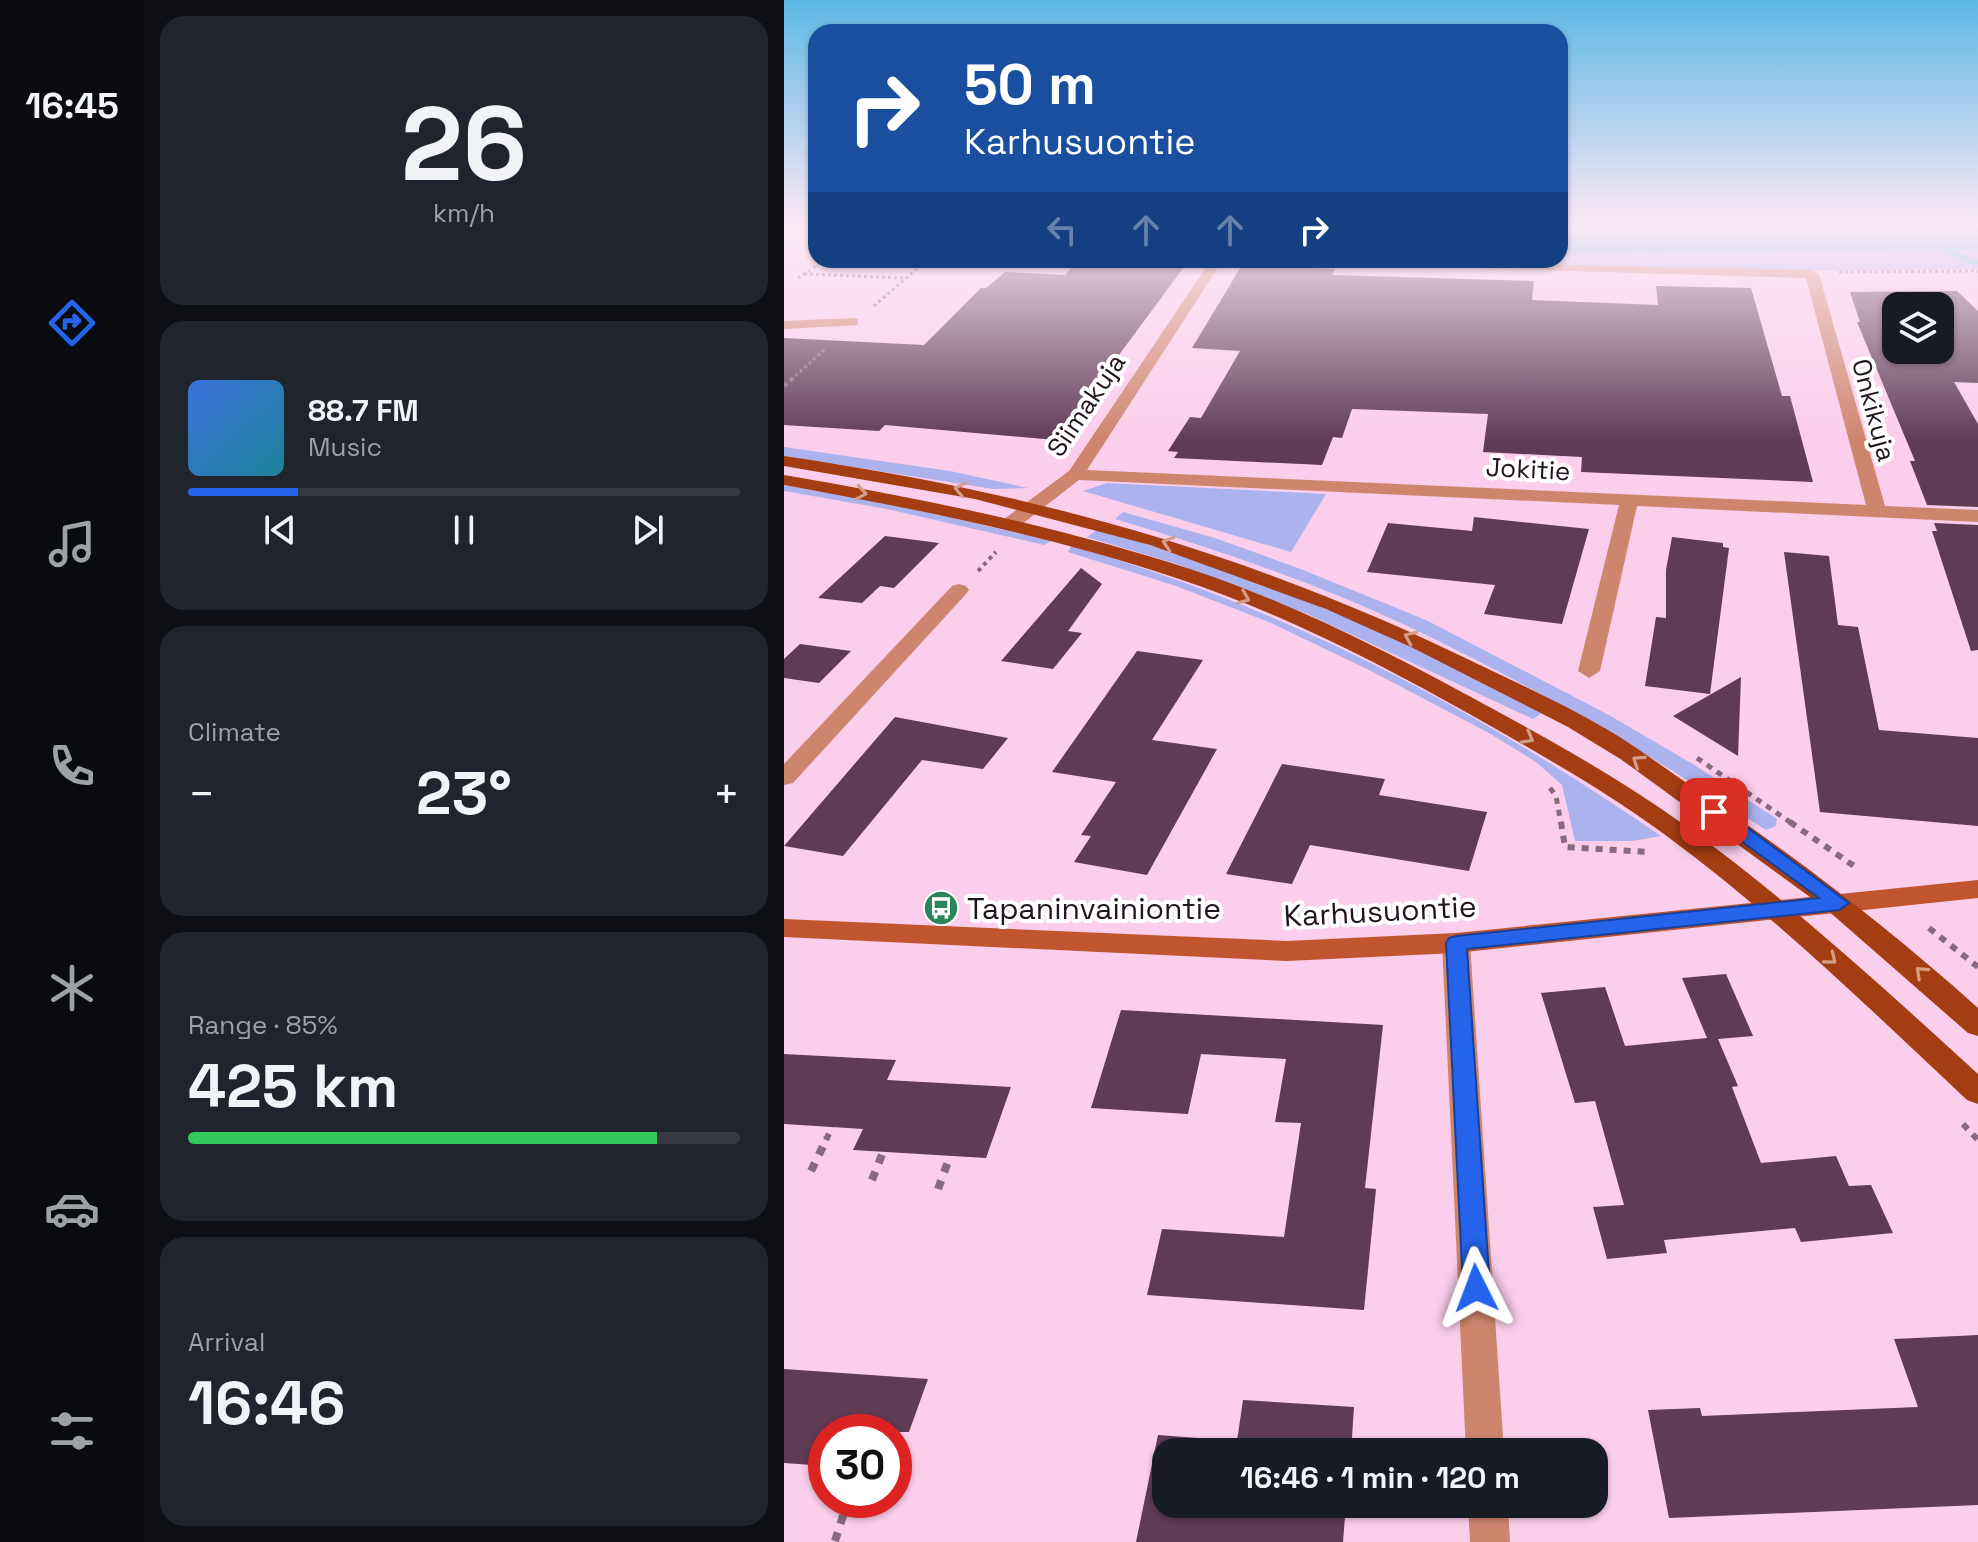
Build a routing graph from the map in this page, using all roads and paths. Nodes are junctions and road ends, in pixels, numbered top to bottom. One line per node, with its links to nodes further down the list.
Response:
1 (1193, 297): 6 (street, Siimakuja)
2 (1818, 297): 10 (street, Onkikuja)
3 (853, 322): 4 (street)
4 (784, 325)
5 (784, 461): 9 (main road, one-way to 5)
6 (1075, 475): 8 (street, Jokitie); 9 (street, Siimakuja)
7 (784, 480): 12 (main road, one-way to 12)
8 (1629, 500): 10 (street, Jokitie); 15 (street)
9 (1036, 505): 12 (street, Siimakuja); 20 (main road, one-way to 9)
10 (1877, 511): 11 (street, Jokitie)
11 (1978, 516)
12 (1010, 524): 21 (main road, one-way to 21)
13 (1003, 547): 14 (path)
14 (959, 590): 16 (street)
15 (1589, 671)
16 (784, 778)
17 (1547, 785): 18 (path)
18 (1652, 852)
19 (1978, 889): 20 (street, Karhusuontie)
20 (1839, 903): 21 (street, Karhusuontie); 24 (main road, one-way to 20)
21 (1771, 909): 23 (street, Karhusuontie); 25 (main road, one-way to 25)
22 (784, 928): 23 (street, Karhusuontie)
23 (1456, 943): 34 (street)
24 (1978, 1025)
25 (1978, 1092)
26 (1958, 1119): 28 (path)
27 (832, 1127): 31 (path)
28 (1978, 1140)
29 (883, 1152): 32 (path)
30 (950, 1156): 33 (path)
31 (811, 1171)
32 (872, 1180)
33 (938, 1189)
34 (1484, 1438)
35 (842, 1518): 37 (path)
36 (1489, 1518): 38 (street)
37 (835, 1541)
38 (1490, 1542)

